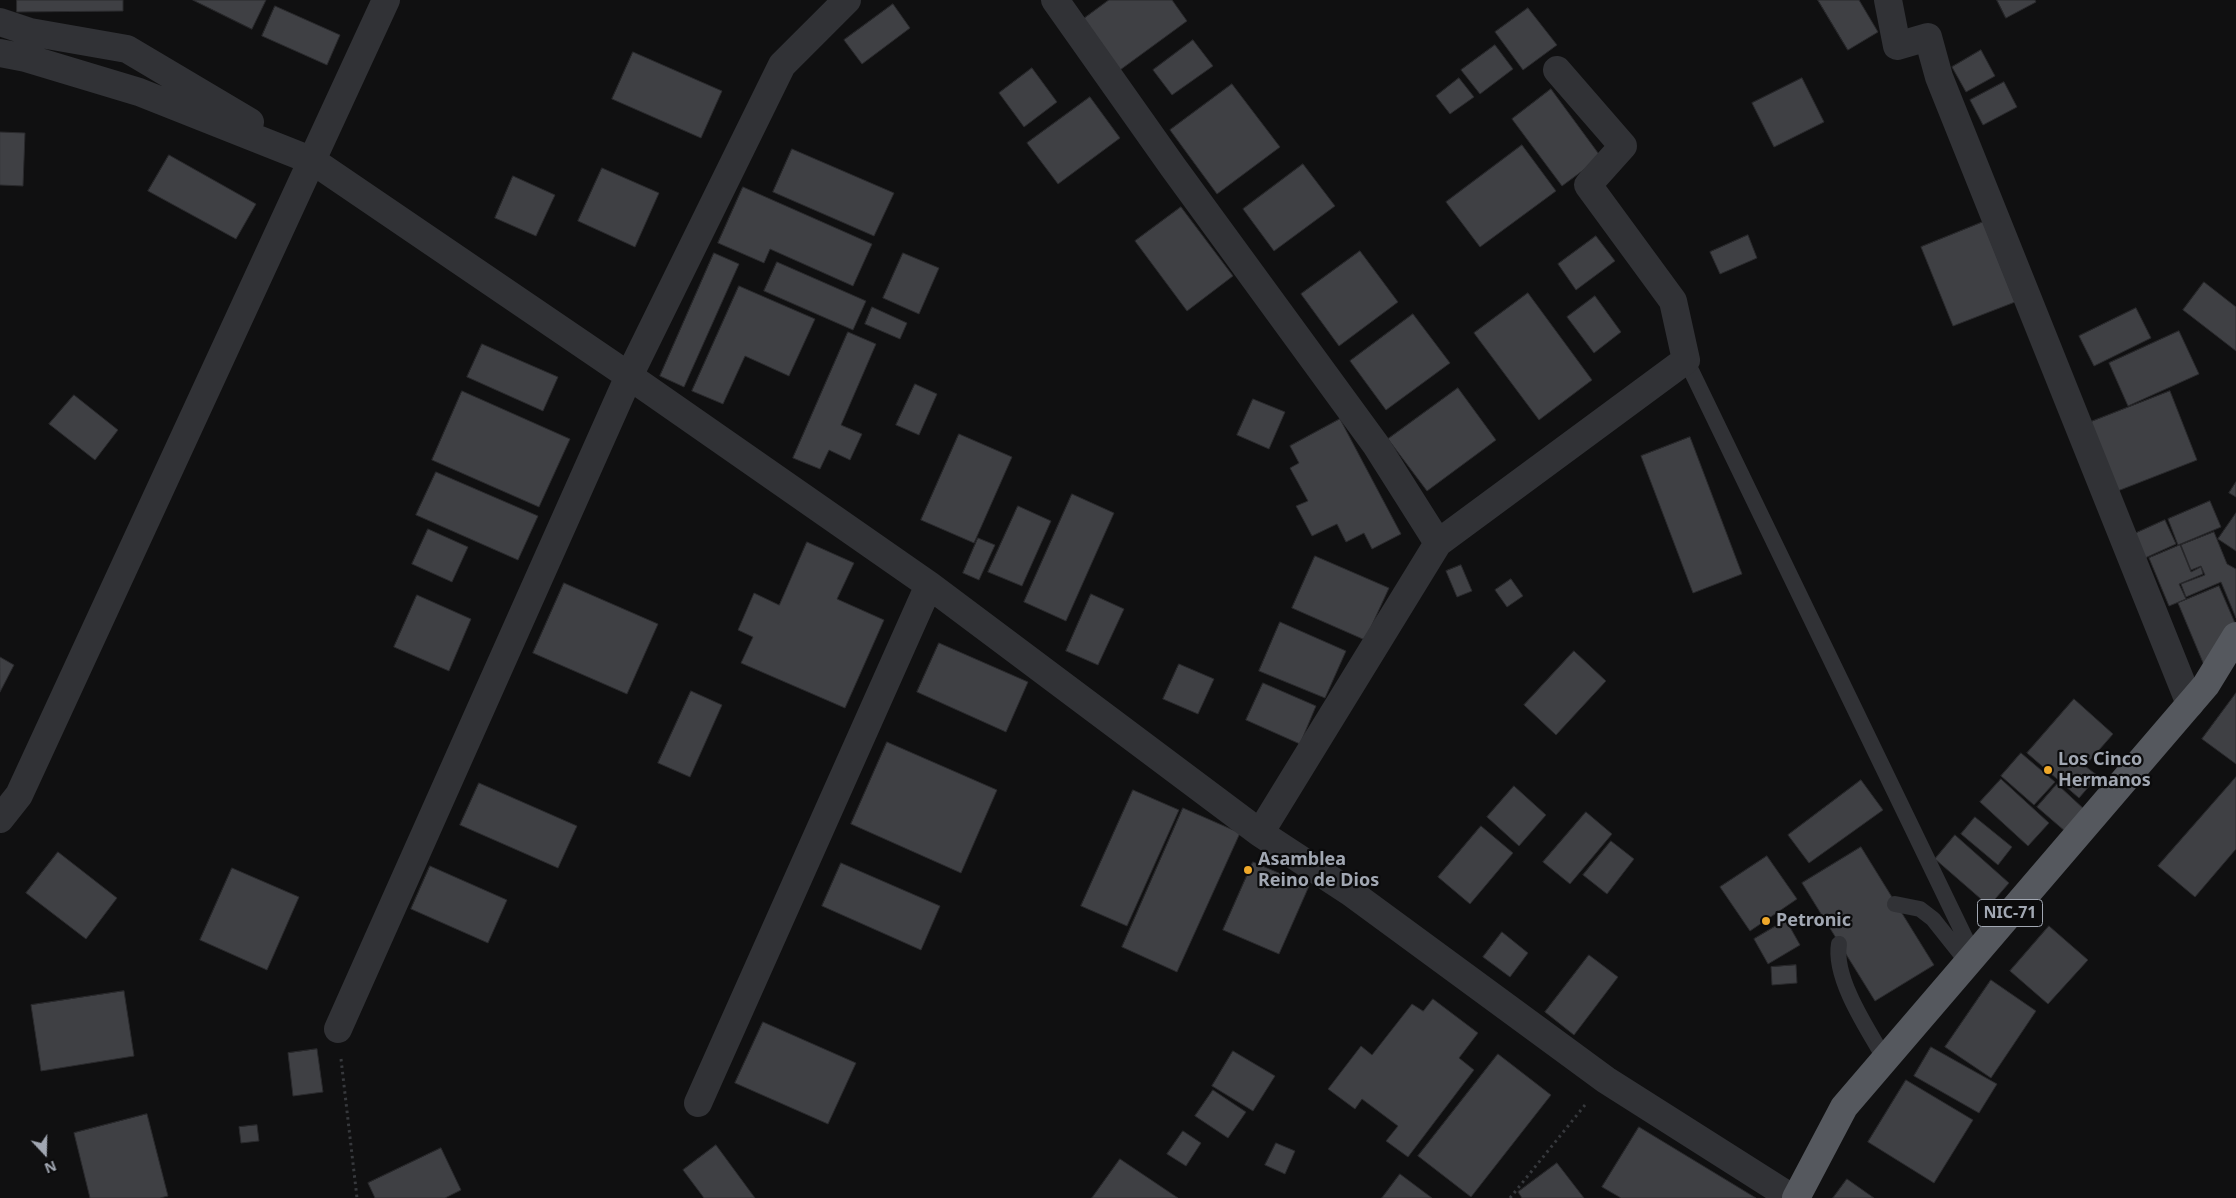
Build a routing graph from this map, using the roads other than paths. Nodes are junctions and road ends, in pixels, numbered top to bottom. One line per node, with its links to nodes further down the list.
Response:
1 (386, 0): 8 (street)
2 (847, 0): 10 (street)
3 (1055, 0): 11 (street)
4 (1888, 0): 14 (street)
5 (0, 22): 8 (street)
6 (0, 54): 8 (street)
7 (1557, 70): 9 (street)
8 (312, 161): 10 (street); 15 (street)
9 (1686, 360): 11 (street); 19 (lane)
10 (629, 376): 12 (street); 20 (street)
11 (1438, 543): 16 (street)
12 (929, 585): 16 (street); 22 (street)
13 (2236, 636): 14 (highway, NIC-71)
14 (2190, 704): 19 (highway, NIC-71)
15 (0, 819)
16 (1260, 833): 23 (street)
17 (1896, 904): 19 (lane)
18 (1839, 944): 21 (lane)
19 (1971, 959): 21 (highway, NIC-71)
20 (338, 1029)
21 (1885, 1059): 24 (highway, NIC-71)
22 (698, 1103)
23 (1792, 1198)
24 (1796, 1198)

